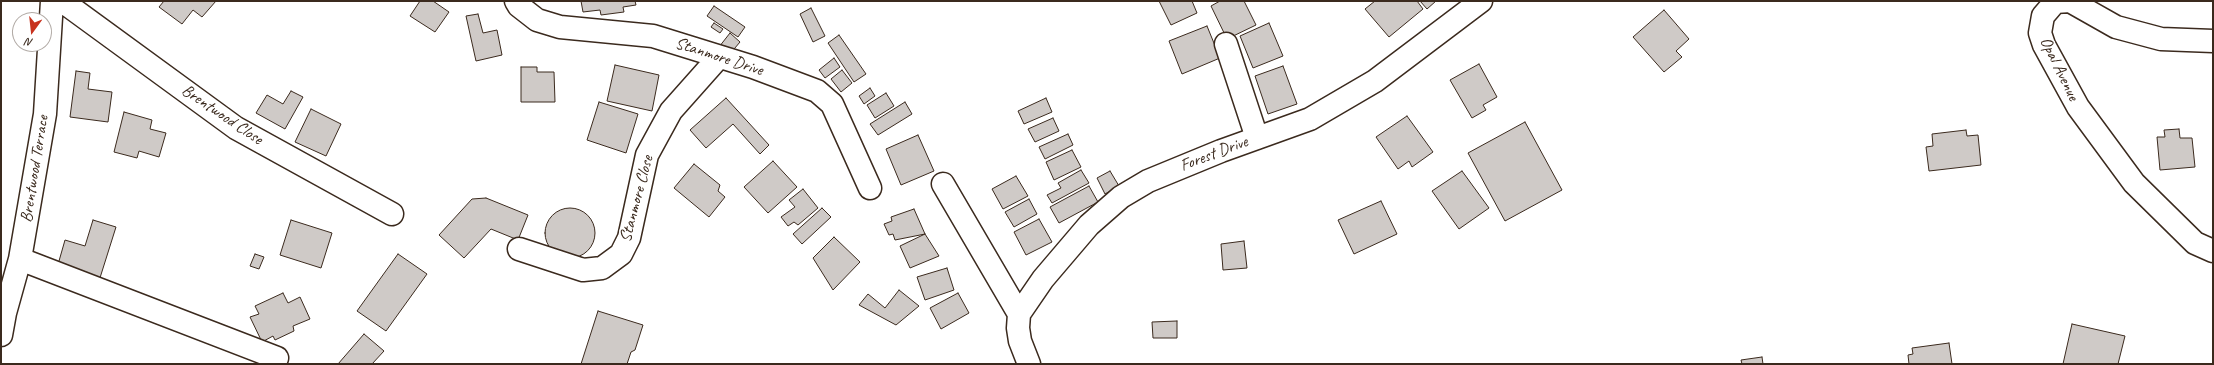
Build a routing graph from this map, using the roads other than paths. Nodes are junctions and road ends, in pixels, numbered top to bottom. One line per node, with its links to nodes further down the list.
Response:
1 (52, 1): 14 (street, Brentwood Terrace)
2 (62, 1): 11 (street, Brentwood Close)
3 (516, 1): 7 (street, Stanmore Drive)
4 (1482, 1): 8 (street, Forest Drive)
5 (2213, 41): 13 (street, Opal Avenue)
6 (1226, 44): 8 (street)
7 (719, 57): 10 (street, Stanmore Drive); 12 (street, Stanmore Close)
8 (1257, 138): 15 (street, Forest Drive)
9 (943, 184): 15 (street)
10 (870, 188)
11 (392, 214)
12 (519, 249)
13 (2213, 251)
14 (20, 259): 16 (street, Brentwood Terrace); 17 (street)
15 (1019, 314): 18 (street)
16 (1, 335)
17 (277, 358)
18 (1029, 364)

